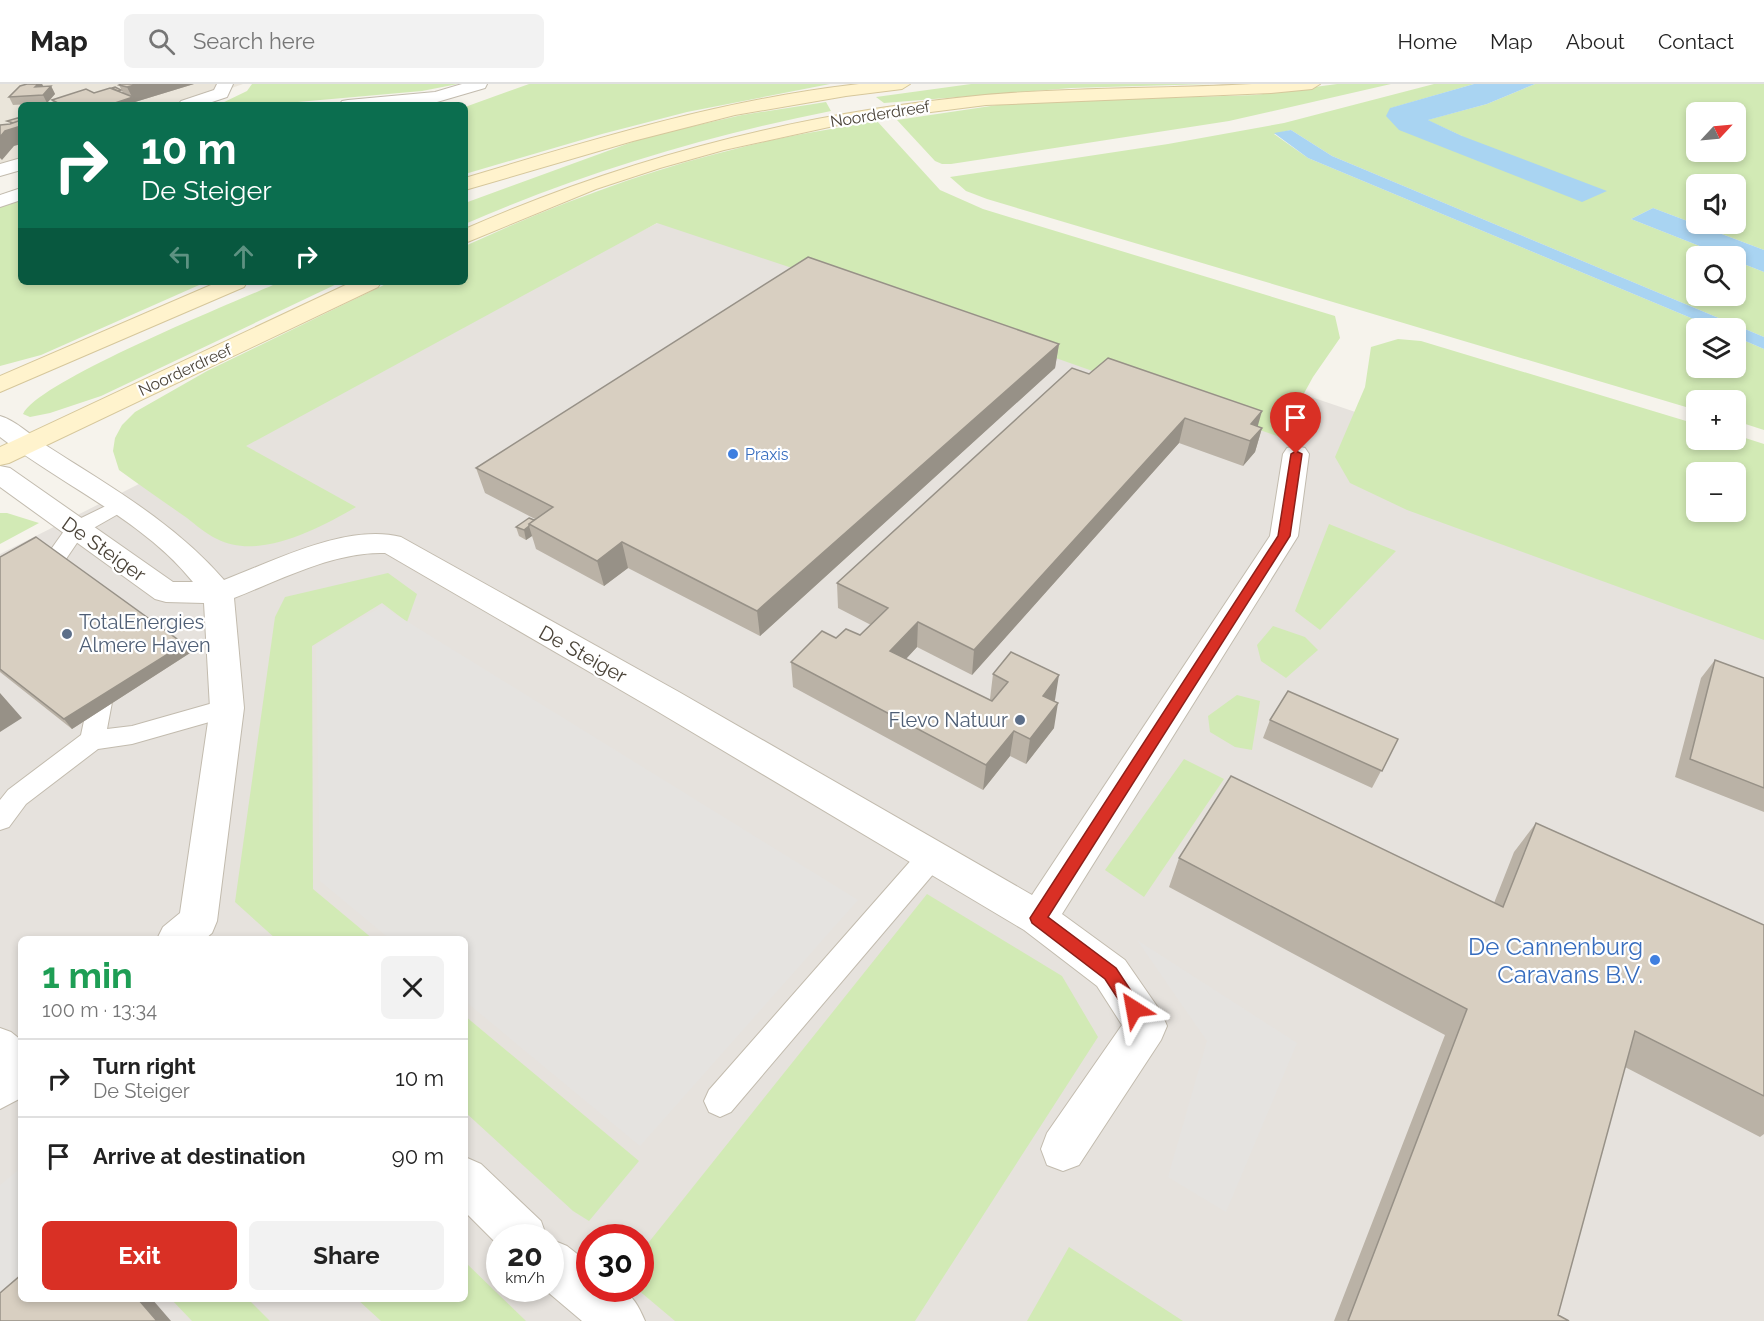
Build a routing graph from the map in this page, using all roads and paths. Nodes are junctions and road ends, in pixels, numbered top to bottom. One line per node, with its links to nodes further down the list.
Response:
1 (225, 84): 5 (street)
2 (479, 84): 6 (street)
3 (896, 84): 7 (main road, Noorderdreef)
4 (1312, 84): 10 (main road, Noorderdreef)
5 (196, 102)
6 (381, 102)
7 (468, 183)
8 (18, 195): 9 (street)
9 (0, 201)
10 (468, 236)
11 (229, 285): 13 (main road)
12 (364, 285): 15 (main road, Noorderdreef)
13 (0, 385)
14 (0, 424): 15 (street)
15 (27, 445): 17 (main road, Noorderdreef); 19 (street)
16 (1296, 454): 28 (street)
17 (0, 457)
18 (0, 474): 20 (street, De Steiger)
19 (120, 505): 20 (lane); 22 (street)
20 (76, 529): 21 (lane); 22 (street, De Steiger)
21 (31, 592)
22 (218, 593): 24 (street); 27 (street, De Steiger)
23 (86, 671): 25 (lane)
24 (227, 708): 25 (lane); 29 (street)
25 (92, 741): 26 (lane)
26 (0, 819)
27 (931, 857): 28 (street, De Steiger); 34 (lane)
28 (1038, 918): 35 (street, De Steiger)
29 (197, 933)
30 (0, 1042): 31 (lane)
31 (18, 1057)
32 (18, 1074): 33 (street)
33 (0, 1088)
34 (720, 1101)
35 (1063, 1149)
36 (468, 1183): 37 (street)
37 (510, 1224)
38 (564, 1275): 39 (street)
39 (620, 1321)

